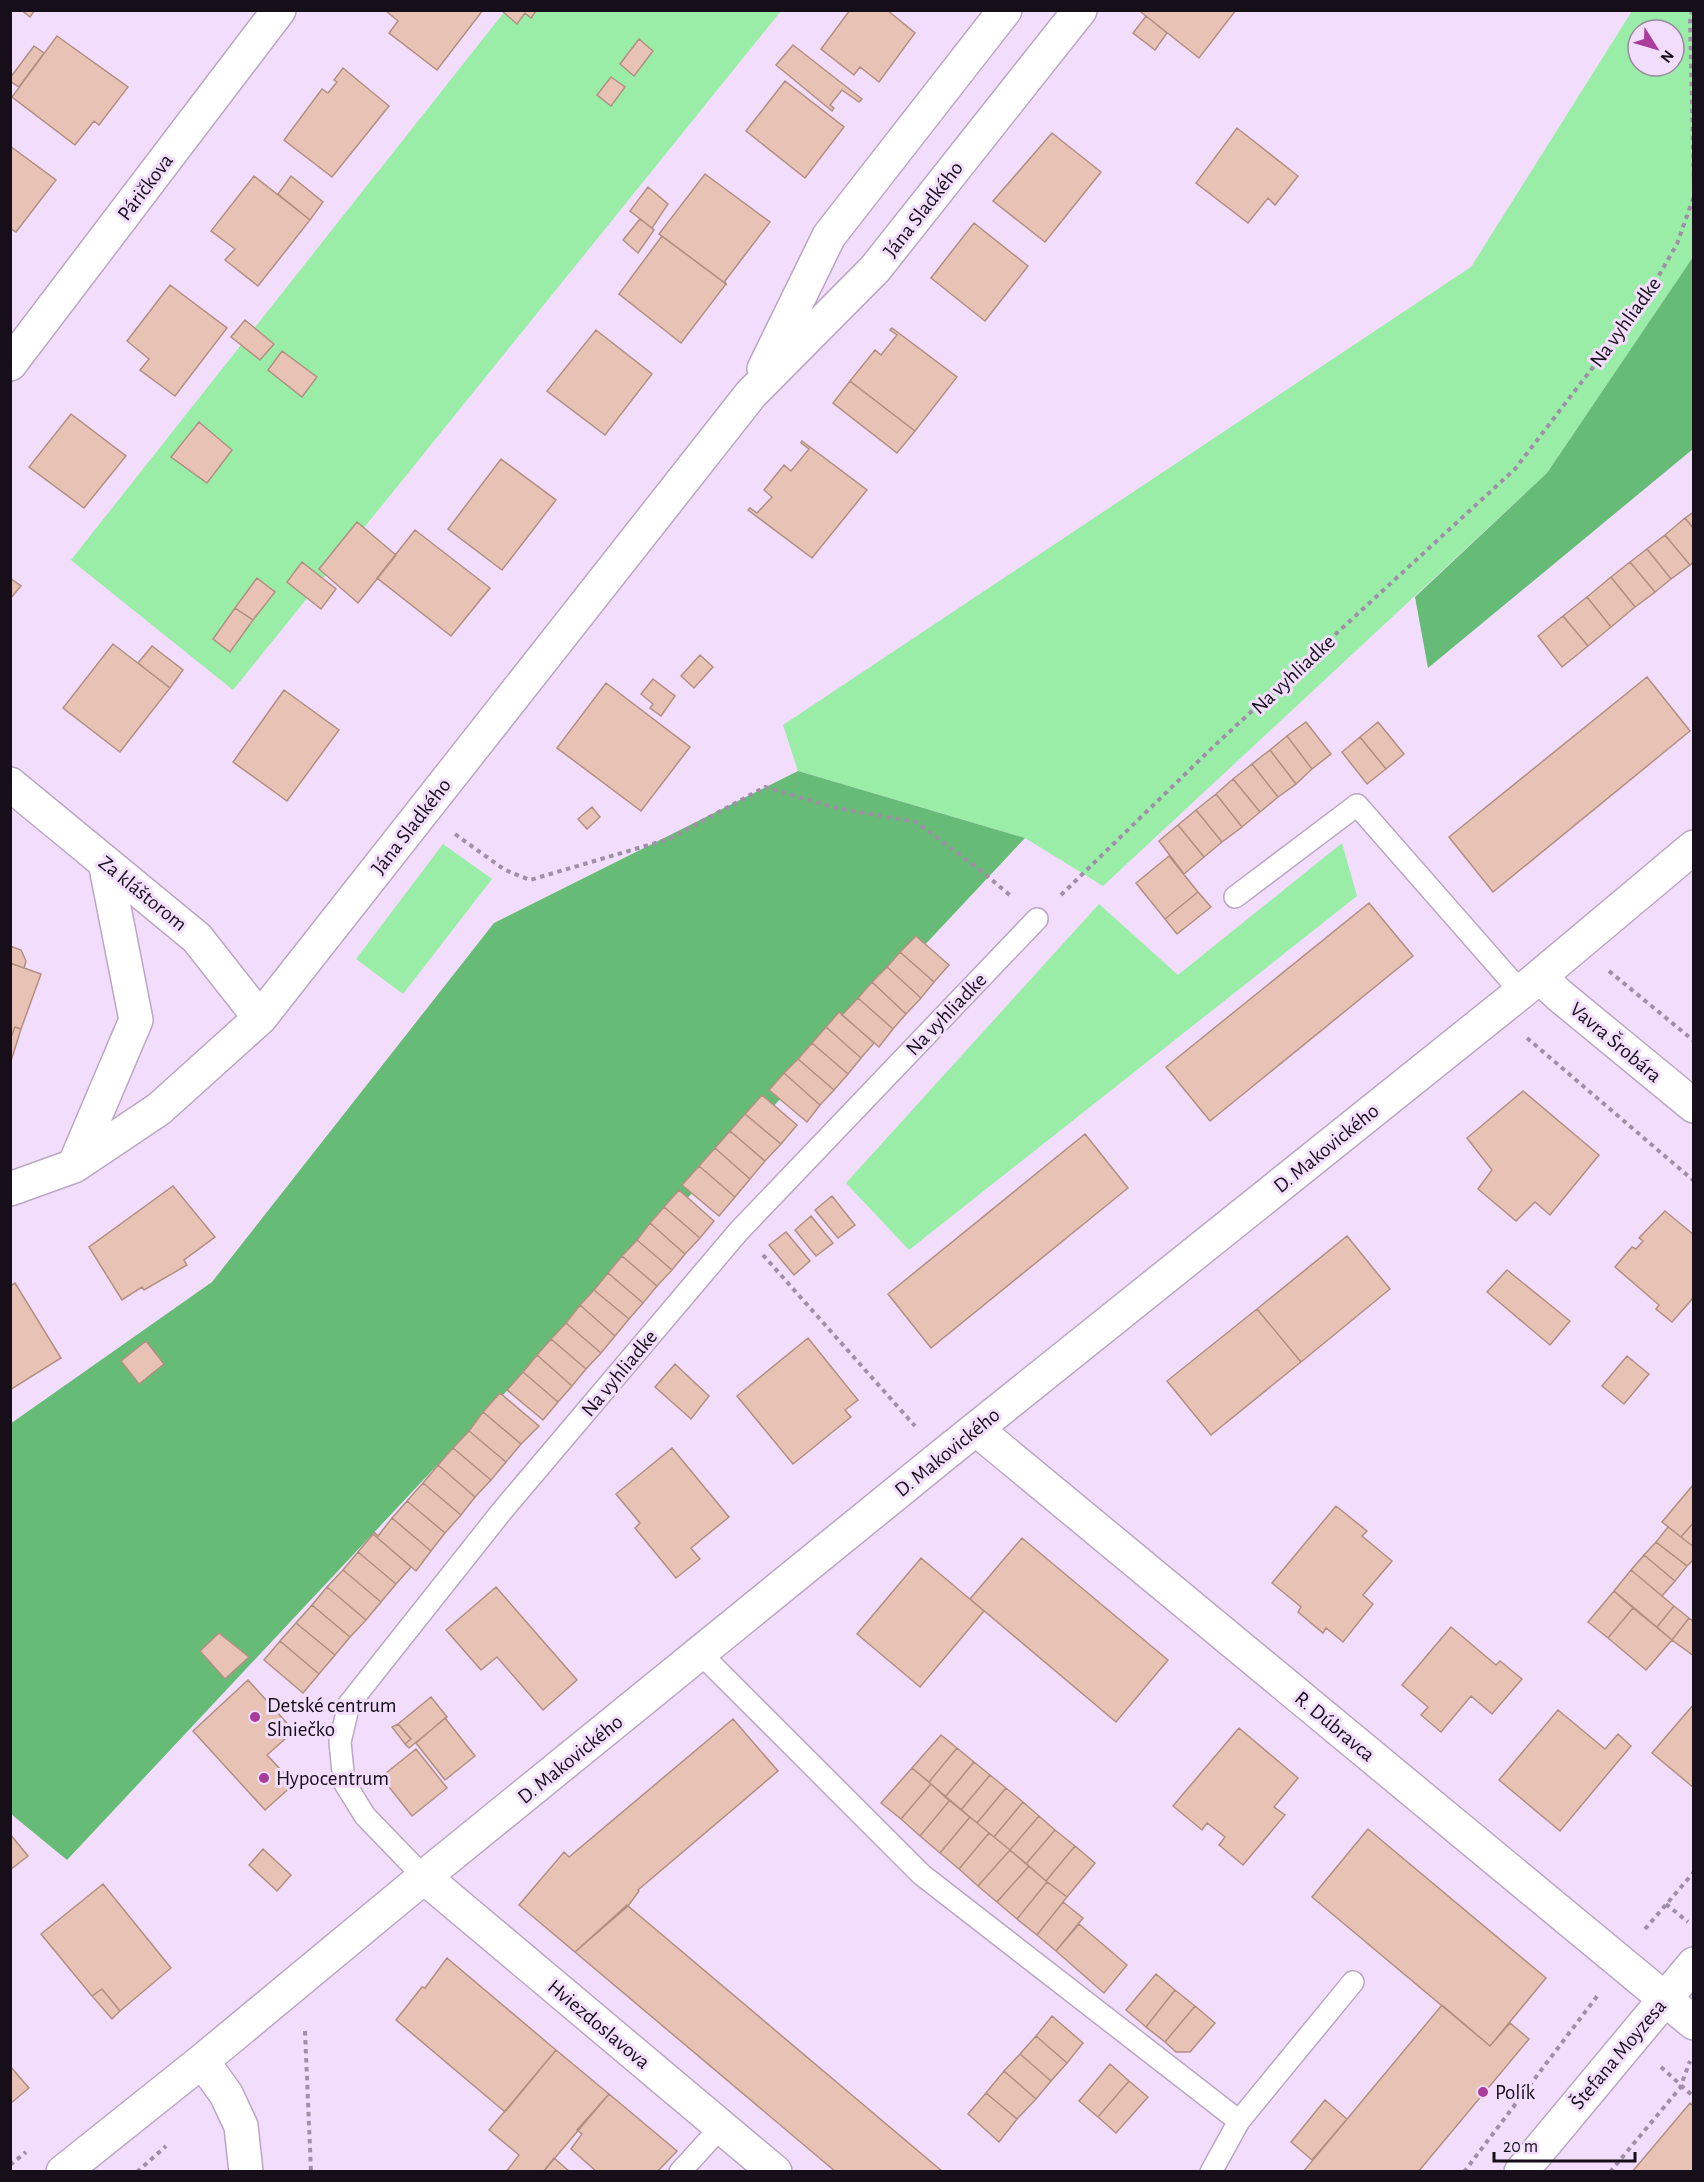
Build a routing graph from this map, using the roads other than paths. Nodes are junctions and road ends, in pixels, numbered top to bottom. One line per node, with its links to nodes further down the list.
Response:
1 (1005, 10): 5 (street, Jána Sladkého)
2 (1080, 10): 5 (street, Jána Sladkého)
3 (278, 11): 4 (street, Páričkova)
4 (10, 364)
5 (751, 394): 12 (street, Jána Sladkého)
6 (10, 784): 8 (street, Za kláštorom)
7 (1694, 847): 11 (street, D. Makovického)
8 (105, 862): 12 (street, Za kláštorom); 14 (street)
9 (1234, 897): 11 (lane)
10 (1037, 919): 18 (lane, Na vyhliadke)
11 (1540, 988): 13 (street, Vavra Šrobára); 16 (street, D. Makovického)
12 (260, 1018): 14 (street, Jána Sladkého)
13 (1694, 1106)
14 (74, 1166): 15 (street, Jána Sladkého)
15 (10, 1189)
16 (976, 1429): 17 (street, D. Makovického); 21 (street, R. Dúbravca)
17 (700, 1653): 18 (street, D. Makovického); 24 (lane)
18 (424, 1877): 23 (street, D. Makovického); 25 (street, Hviezdoslavova)
19 (1694, 1964): 21 (street, Štefana Moyzesa)
20 (1353, 1982): 24 (lane)
21 (1664, 1999): 22 (street, R. Dúbravca); 31 (street, Štefana Moyzesa)
22 (1694, 2023)
23 (202, 2061): 26 (street, D. Makovického); 27 (street)
24 (1239, 2121): 30 (lane)
25 (721, 2127): 28 (lane); 29 (street, Hviezdoslavova)
26 (63, 2172)
27 (246, 2172)
28 (680, 2172)
29 (775, 2172)
30 (1211, 2172)
31 (1521, 2172)

